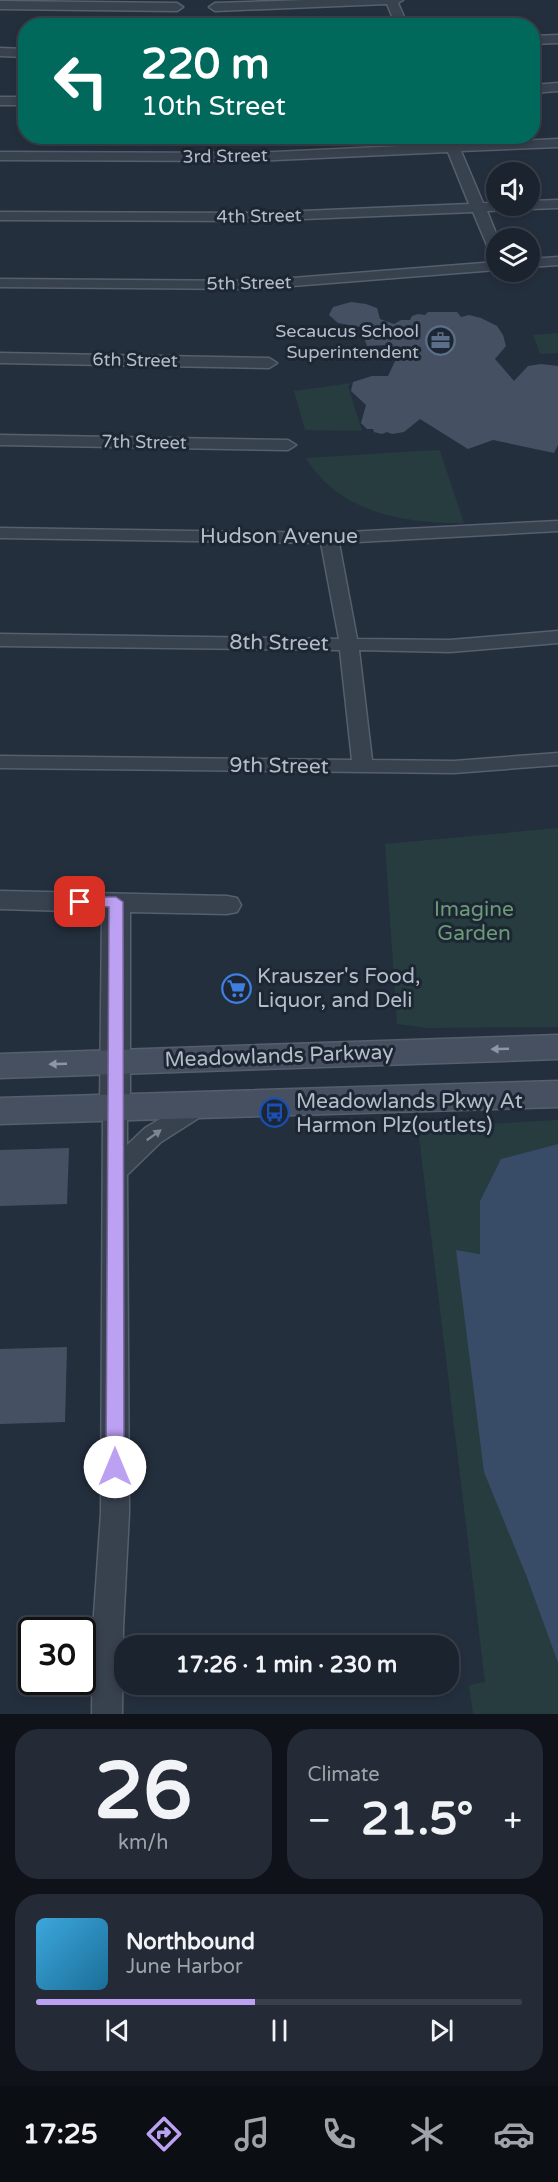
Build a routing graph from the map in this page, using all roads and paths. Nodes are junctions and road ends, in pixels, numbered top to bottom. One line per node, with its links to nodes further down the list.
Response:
1 (391, 0): 2 (street); 5 (street); 6 (street)
2 (397, 0)
3 (4, 3): 4 (street); 7 (street)
4 (177, 7)
5 (215, 7)
6 (399, 18)
7 (0, 21)
8 (558, 39): 9 (street)
9 (540, 40)
10 (0, 52): 11 (street)
11 (18, 52)
12 (558, 87): 13 (street)
13 (540, 88)
14 (0, 101): 15 (street)
15 (18, 101)
16 (540, 143): 17 (street, 3rd Street)
17 (558, 143)
18 (424, 144): 20 (street, 3rd Street)
19 (451, 144): 23 (street)
20 (0, 156)
21 (558, 204): 22 (street)
22 (540, 205)
23 (477, 207): 24 (street, 4th Street); 25 (street, 4th Street); 26 (street)
24 (486, 207)
25 (0, 216)
26 (486, 228)
27 (558, 261): 28 (street)
28 (540, 262)
29 (486, 267): 30 (street, 5th Street)
30 (0, 283)
31 (0, 358): 32 (street, 6th Street)
32 (269, 363)
33 (0, 440): 34 (street, 7th Street)
34 (288, 445)
35 (558, 526): 37 (street, Hudson Avenue)
36 (0, 533): 37 (street, Hudson Avenue)
37 (329, 538): 40 (street)
38 (558, 637): 40 (street, 8th Street)
39 (0, 640): 40 (street, 8th Street)
40 (349, 644): 43 (street)
41 (558, 759): 43 (street, 9th Street)
42 (0, 762): 43 (street, 9th Street)
43 (363, 767)
44 (0, 900): 45 (street)
45 (116, 902): 46 (street); 48 (street)
46 (227, 905)
47 (558, 1047): 48 (main road, Meadowlands Parkway, one-way to 48)
48 (116, 1062): 49 (main road, Meadowlands Parkway, one-way to 49); 52 (street)
49 (0, 1066)
50 (558, 1094): 51 (main road)
51 (200, 1106): 52 (main road); 54 (street, one-way to 51)
52 (115, 1108): 53 (main road); 54 (street)
53 (0, 1111)
54 (115, 1172): 55 (street)
55 (107, 1714)

